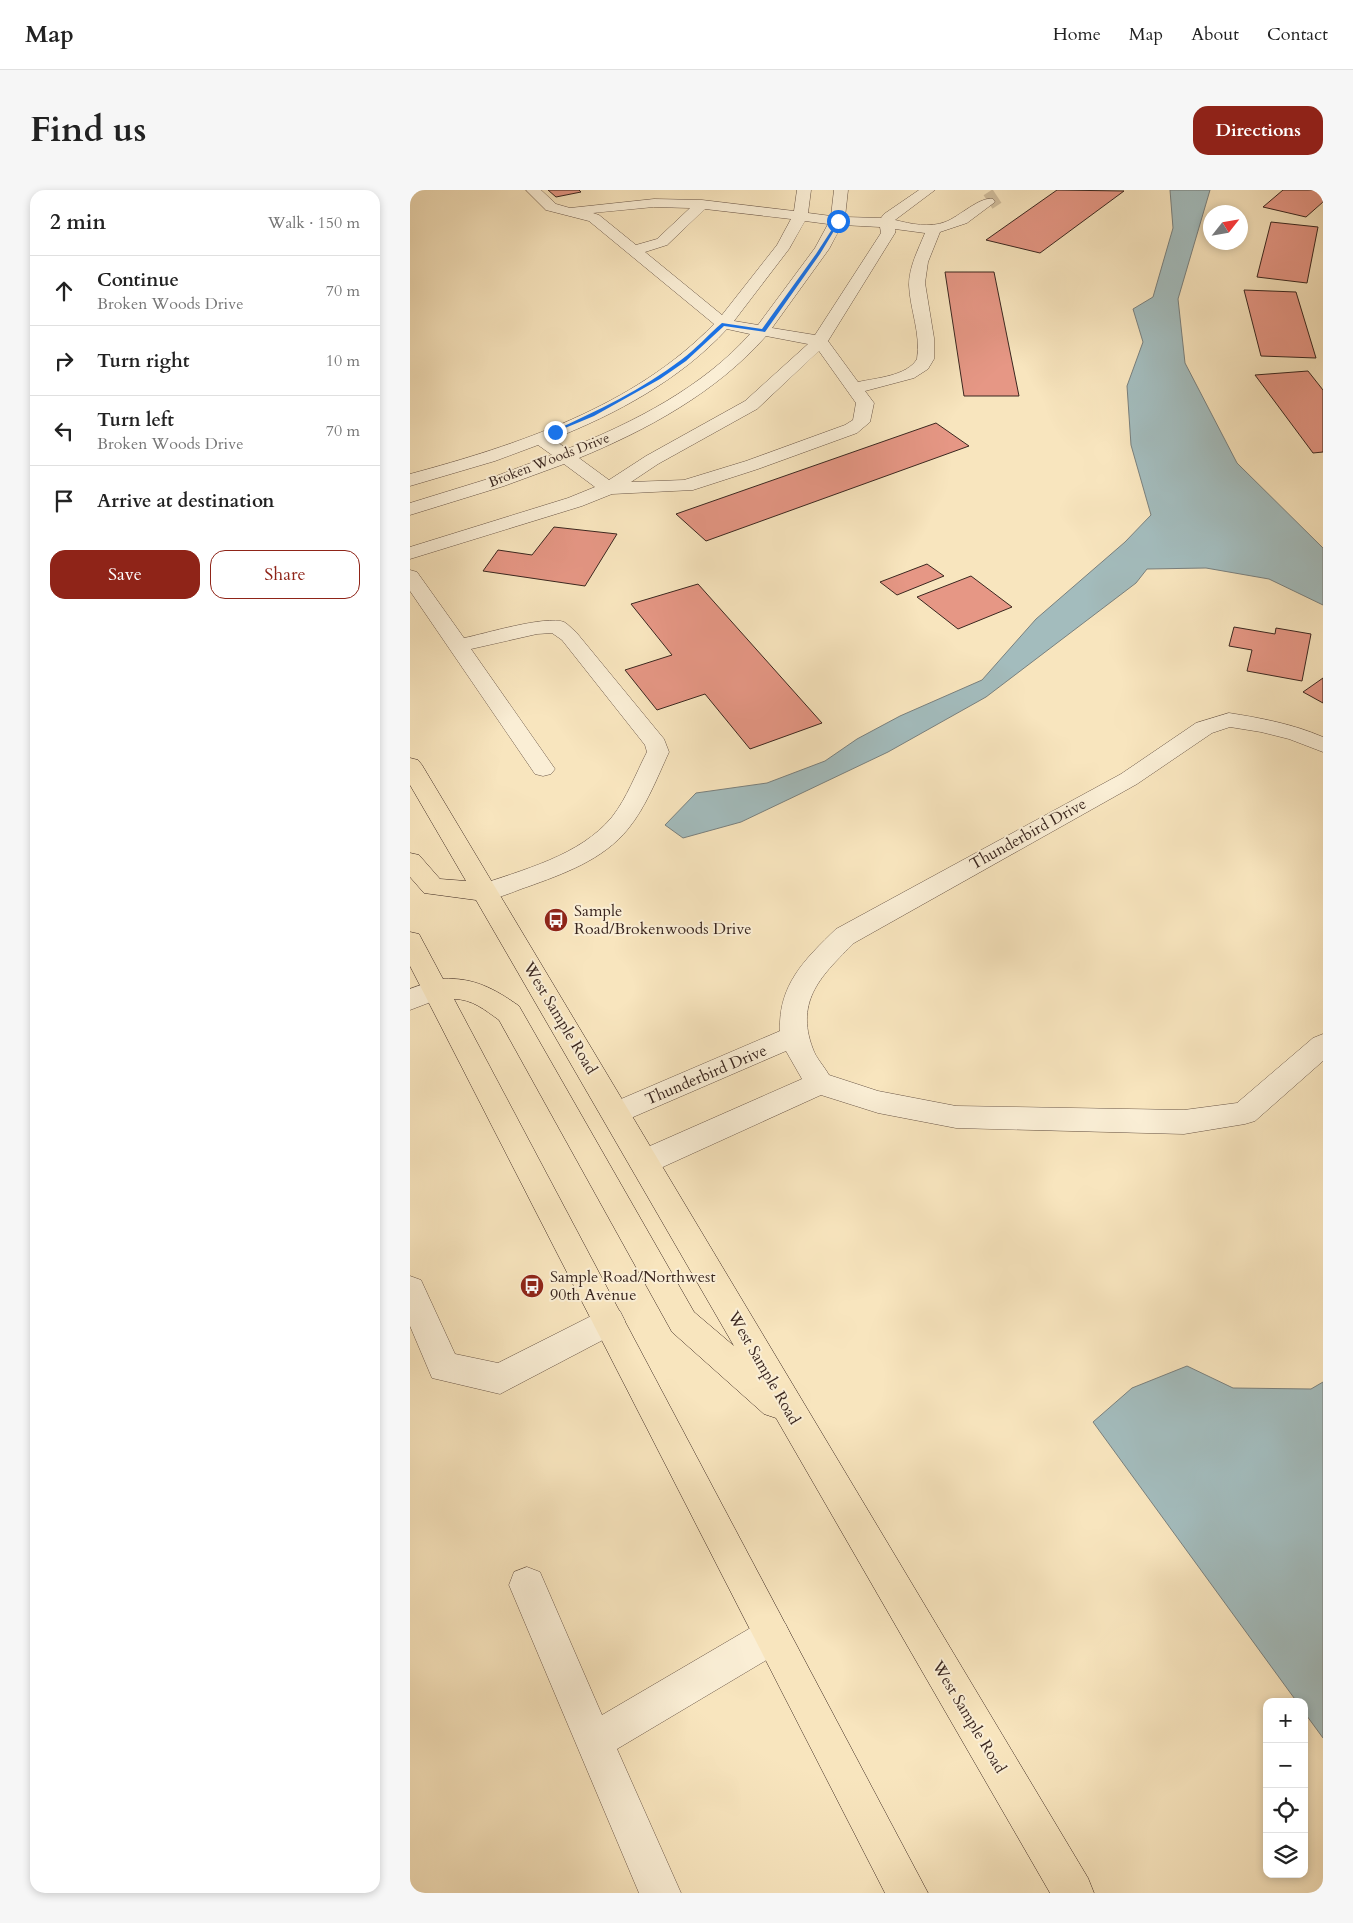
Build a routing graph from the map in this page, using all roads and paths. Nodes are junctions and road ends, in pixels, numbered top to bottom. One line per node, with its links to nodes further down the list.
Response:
1 (533, 190): 10 (street)
2 (621, 190): 8 (street)
3 (677, 190): 9 (street)
4 (804, 190): 11 (street, Broken Woods Drive)
5 (841, 190): 12 (street, Broken Woods Drive)
6 (928, 190): 13 (street)
7 (988, 202): 14 (street)
8 (637, 204): 9 (street); 10 (street)
9 (702, 204): 11 (street); 15 (street)
10 (569, 212): 15 (street)
11 (802, 215): 12 (street); 16 (street, Broken Woods Drive)
12 (838, 221): 13 (street); 17 (street, Broken Woods Drive)
13 (887, 223): 14 (street); 18 (street)
14 (934, 229): 19 (street)
15 (634, 251): 16 (street)
16 (723, 324): 17 (street); 20 (street, Broken Woods Drive)
17 (763, 330): 18 (street); 21 (street, Broken Woods Drive)
18 (820, 341): 19 (street); 23 (street)
19 (854, 388): 23 (street)
20 (540, 438): 21 (street); 22 (street, Broken Woods Drive)
21 (565, 456): 23 (street); 24 (street, Broken Woods Drive)
22 (410, 480)
23 (609, 488): 25 (street)
24 (410, 509)
25 (410, 553)
26 (410, 576): 27 (street)
27 (458, 646): 30 (street); 32 (street)
28 (1323, 745): 35 (street, Thunderbird Drive)
29 (410, 765): 32 (main road, West Sample Road)
30 (543, 769)
31 (410, 861): 32 (main road)
32 (485, 892): 38 (main road, West Sample Road)
33 (410, 941): 34 (main road)
34 (423, 995): 41 (main road); 42 (main road)
35 (795, 1036): 37 (street, Thunderbird Drive); 38 (street, Thunderbird Drive)
36 (1323, 1045): 37 (street)
37 (819, 1083): 39 (street)
38 (616, 1113): 39 (main road, West Sample Road)
39 (644, 1162): 42 (main road, West Sample Road)
40 (410, 1290): 41 (street)
41 (609, 1321): 44 (main road)
42 (794, 1419): 48 (main road, West Sample Road)
43 (527, 1586): 45 (street)
44 (772, 1636): 45 (street); 47 (main road)
45 (594, 1741): 46 (street)
46 (660, 1893)
47 (907, 1893)
48 (1073, 1893)

